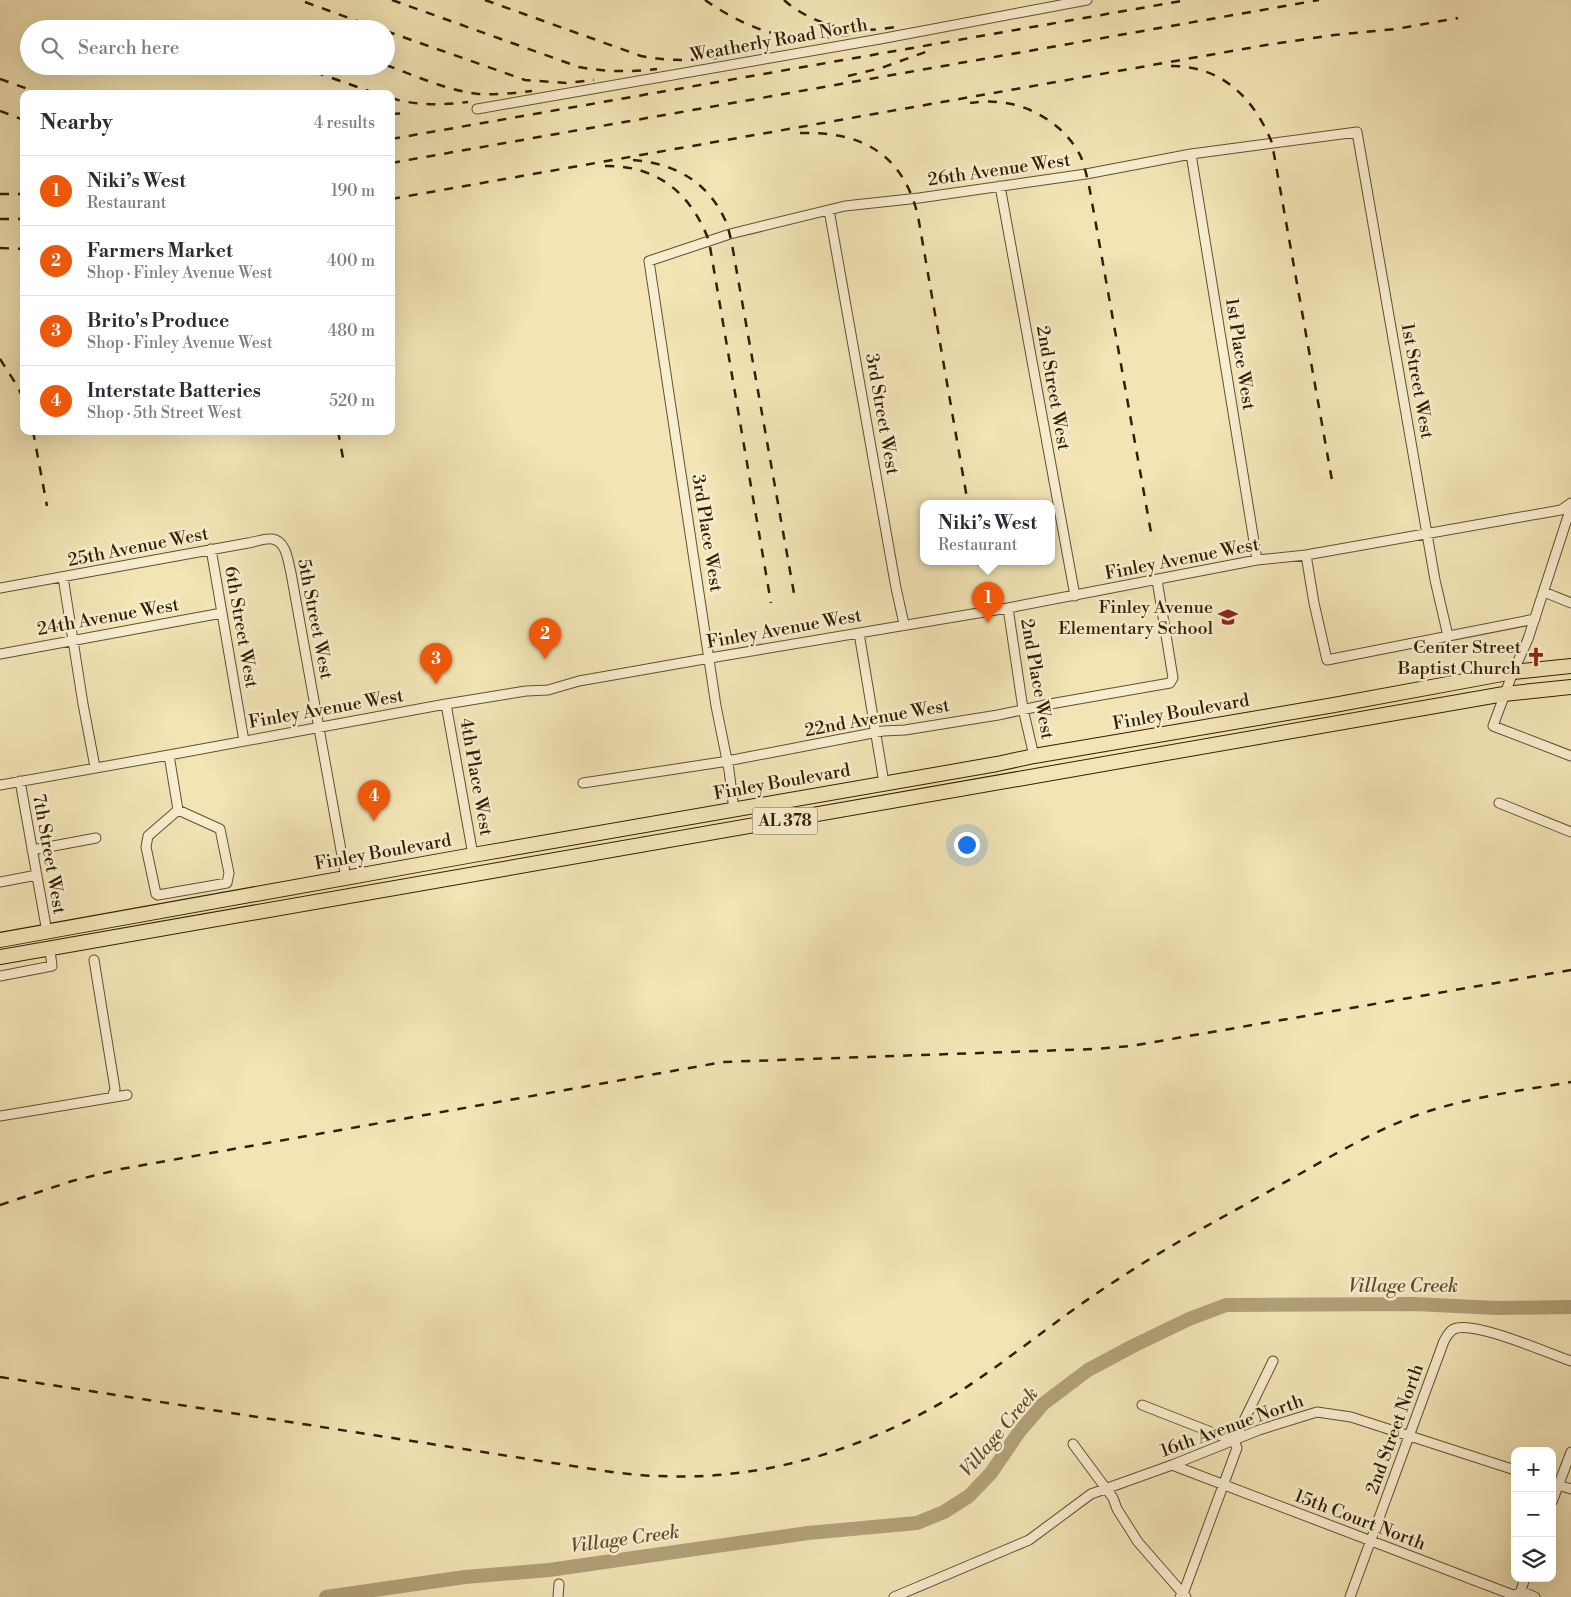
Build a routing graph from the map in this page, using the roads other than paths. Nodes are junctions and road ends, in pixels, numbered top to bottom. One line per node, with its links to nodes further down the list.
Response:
1 (1087, 0): 2 (street, Weatherly Road North)
2 (477, 109)
3 (1358, 132): 4 (street, 26th Avenue West); 10 (street, 1st Street West)
4 (1190, 154): 5 (street, 26th Avenue West); 14 (street, 1st Place West)
5 (1000, 186): 6 (street, 26th Avenue West); 19 (street, 2nd Street West)
6 (829, 210): 7 (street, 26th Avenue West); 24 (street, 3rd Street West)
7 (649, 260): 29 (street, 3rd Place West)
8 (1571, 503): 10 (street, Finley Avenue West)
9 (1571, 507): 18 (street)
10 (1427, 534): 13 (street, Finley Avenue West); 26 (street, 1st Street West)
11 (281, 544): 12 (street, 25th Avenue West); 38 (street, 5th Street West)
12 (211, 549): 15 (street, 25th Avenue West); 22 (street, 6th Street West)
13 (1306, 555): 14 (street, Finley Avenue West); 26 (street)
14 (1257, 560): 16 (street, Finley Avenue West)
15 (63, 577): 17 (street, 25th Avenue West); 27 (street)
16 (1157, 580): 19 (street, Finley Avenue West); 36 (street, 22nd Avenue West)
17 (0, 588)
18 (1544, 592): 20 (street); 23 (street)
19 (1075, 596): 21 (street, Finley Avenue West)
20 (1571, 603)
21 (1008, 608): 24 (street, Finley Avenue West); 36 (street, 2nd Place West)
22 (222, 613): 27 (street, 24th Avenue West); 40 (street, 6th Street West)
23 (1535, 619): 26 (street); 31 (street)
24 (904, 624): 25 (street, Finley Avenue West)
25 (859, 633): 29 (street, Finley Avenue West); 39 (street)
26 (1448, 636)
27 (73, 640): 28 (street, 24th Avenue West); 45 (street)
28 (0, 654)
29 (710, 658): 34 (street, Finley Avenue West); 44 (street, 3rd Place West)
30 (1571, 666): 31 (main road, Finley Boulevard / AL 378)
31 (1513, 672): 33 (street); 35 (main road, Finley Boulevard / AL 378)
32 (1571, 687): 33 (main road, AL 378)
33 (1504, 694): 37 (main road, AL 378); 43 (street)
34 (446, 704): 38 (street, Finley Avenue West); 60 (street, 4th Place West)
35 (1334, 705): 37 (main road); 42 (main road, Finley Boulevard / AL 378)
36 (1023, 709): 39 (street, 22nd Avenue West); 42 (street, 2nd Place West)
37 (1338, 724): 46 (main road, AL 378)
38 (318, 728): 40 (street, Finley Avenue West); 64 (street, 5th Street West)
39 (876, 733): 44 (street, 22nd Avenue West); 49 (street)
40 (244, 740): 41 (street, Finley Avenue West)
41 (169, 756): 45 (street, Finley Avenue West); 53 (street)
42 (1034, 756): 46 (main road); 49 (main road, Finley Boulevard / AL 378)
43 (1571, 756)
44 (726, 761): 48 (street, 22nd Avenue West); 54 (street, 3rd Place West)
45 (95, 767): 47 (street, Finley Avenue West)
46 (1038, 776): 51 (main road, AL 378)
47 (20, 781): 50 (street, Finley Avenue West); 59 (street, 7th Street West)
48 (583, 783)
49 (884, 783): 51 (main road); 54 (main road, Finley Boulevard / AL 378)
50 (0, 785)
51 (887, 803): 55 (main road, AL 378)
52 (1499, 803): 56 (street)
53 (178, 810): 53 (street)
54 (734, 810): 55 (main road); 57 (main road, Finley Boulevard / AL 378)
55 (738, 829): 61 (main road, AL 378)
56 (1571, 832)
57 (578, 837): 60 (main road, Finley Boulevard / AL 378); 61 (main road)
58 (96, 838): 59 (street)
59 (32, 850): 63 (street, 7th Street West)
60 (473, 855): 62 (main road); 64 (main road, Finley Boulevard / AL 378)
61 (586, 856): 62 (main road, AL 378)
62 (478, 874): 66 (main road, AL 378)
63 (37, 875): 65 (street); 67 (street, 7th Street West)
64 (346, 878): 66 (main road); 67 (main road, Finley Boulevard / AL 378)
65 (0, 882)
66 (348, 897): 69 (main road, AL 378)
67 (47, 932): 68 (main road, Finley Boulevard / AL 378); 69 (main road)
68 (0, 940)
69 (50, 950): 70 (main road, AL 378); 72 (street)
70 (0, 957)
71 (94, 960): 74 (street)
72 (0, 976)
73 (127, 1095): 74 (street)
74 (112, 1096): 75 (street)
75 (0, 1116)
76 (1273, 1361): 80 (street)
77 (1571, 1362): 79 (street, 2nd Street North)
78 (1142, 1405): 80 (street)
79 (1409, 1436): 80 (street, 16th Avenue North); 84 (street, 16th Avenue North); 89 (street, 2nd Street North)
80 (1234, 1441): 83 (street, 16th Avenue North); 85 (street)
81 (1073, 1444): 87 (street)
82 (1571, 1452): 86 (street)
83 (1172, 1465): 85 (street, 15th Court North); 87 (street, 16th Avenue North)
84 (1511, 1469)
85 (1224, 1484): 89 (street, 15th Court North); 94 (street)
86 (1556, 1484): 88 (street)
87 (1105, 1488): 93 (street, 16th Avenue North); 94 (street)
88 (1571, 1489)
89 (1370, 1541): 92 (street, 15th Court North); 96 (street, 2nd Street North)
90 (1524, 1582): 92 (street)
91 (559, 1584): 95 (street)
92 (1519, 1595): 97 (street, 15th Court North)
93 (897, 1596)
94 (1183, 1596)
95 (558, 1597)
96 (1350, 1597)
97 (1535, 1597)

